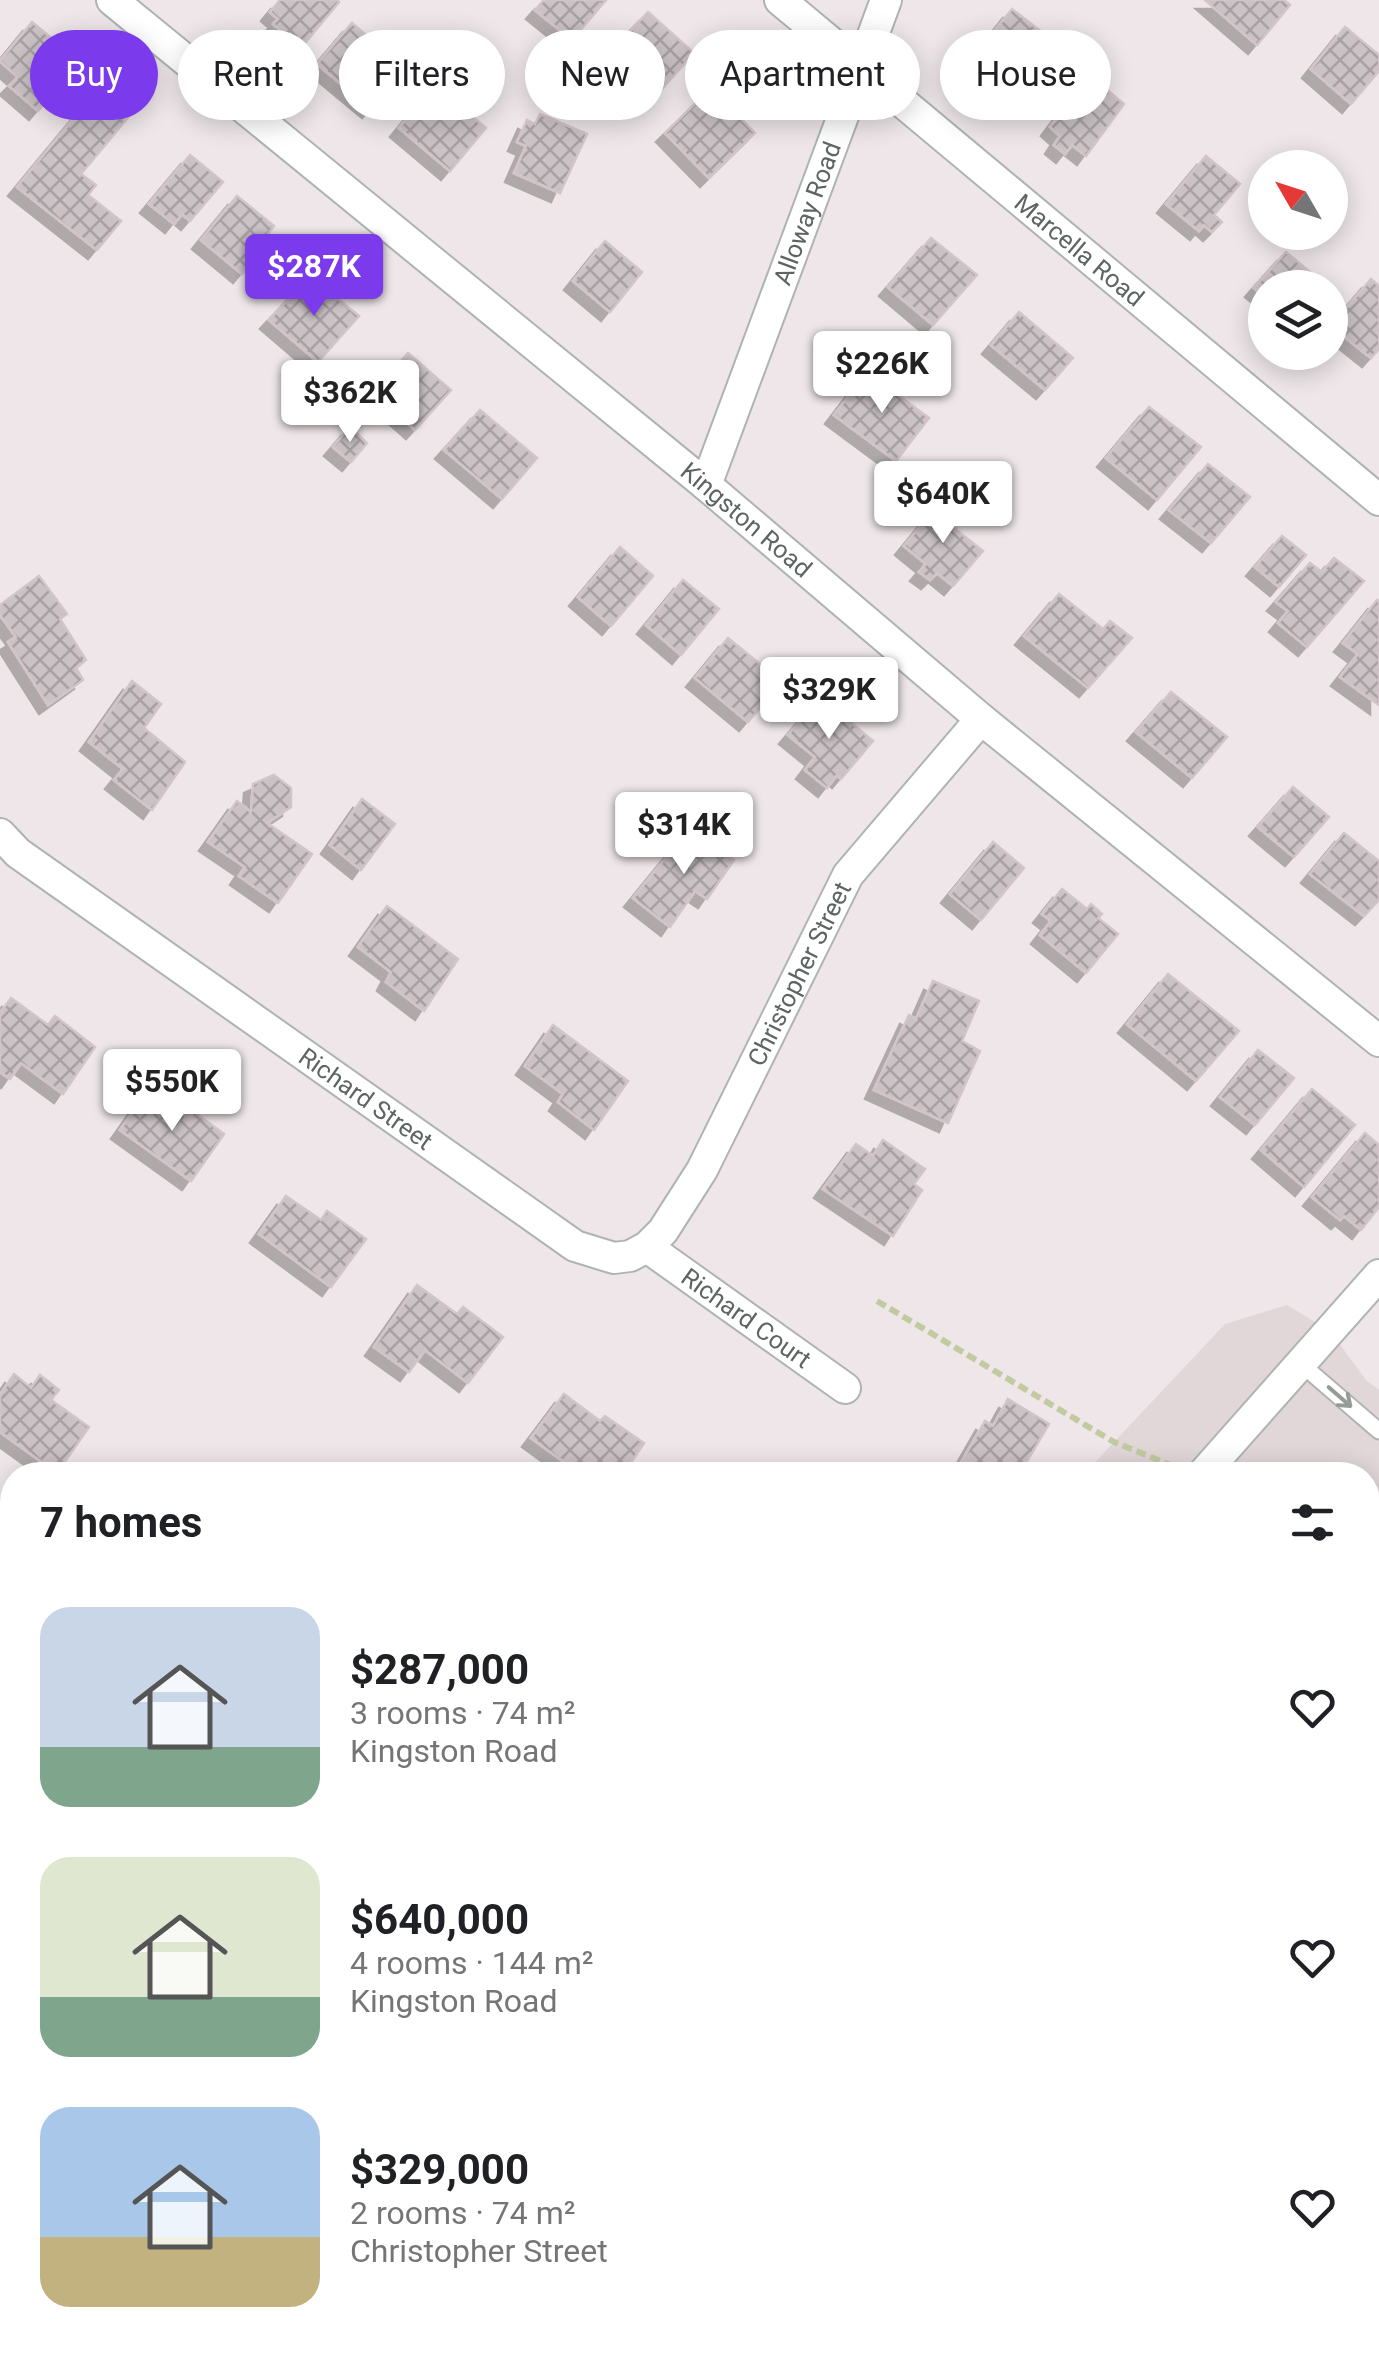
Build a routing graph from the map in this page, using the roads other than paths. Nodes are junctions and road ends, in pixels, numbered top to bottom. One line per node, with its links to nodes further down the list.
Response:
1 (112, 0): 8 (street, Kingston Road)
2 (780, 0): 4 (street, Marcella Road)
3 (886, 0): 5 (street, Alloway Road)
4 (816, 30)
5 (875, 30)
6 (920, 116): 9 (street, Marcella Road)
7 (841, 120): 8 (street, Alloway Road)
8 (706, 485): 10 (street, Kingston Road)
9 (1379, 500)
10 (980, 719): 12 (street, Kingston Road); 13 (street, Christopher Street)
11 (0, 834): 13 (street, Richard Street)
12 (1379, 1041)
13 (648, 1247): 16 (street, Richard Court)
14 (1379, 1276): 15 (street)
15 (1300, 1363): 17 (lane, one-way to 17); 18 (street)
16 (845, 1388)
17 (1379, 1431)
18 (1199, 1462)

